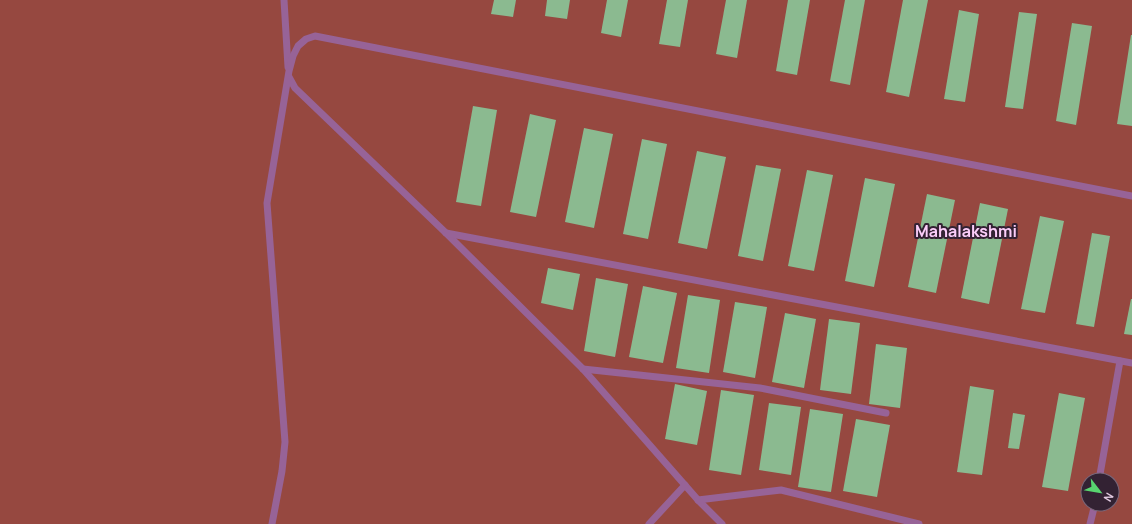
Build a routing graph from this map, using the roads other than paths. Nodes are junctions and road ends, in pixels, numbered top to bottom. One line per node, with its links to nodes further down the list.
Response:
1 (284, 0): 2 (lane)
2 (289, 76): 3 (lane); 4 (lane); 13 (lane)
3 (1132, 196)
4 (446, 233): 5 (lane); 7 (lane)
5 (1120, 361): 6 (lane); 9 (lane)
6 (1132, 363)
7 (582, 369): 8 (lane); 10 (lane)
8 (886, 413)
9 (1100, 472)
10 (685, 485): 11 (lane); 14 (lane)
11 (698, 500): 15 (lane); 16 (lane)
12 (1093, 512): 17 (lane)
13 (272, 524)
14 (649, 524)
15 (722, 524)
16 (919, 524)
17 (1090, 524)

